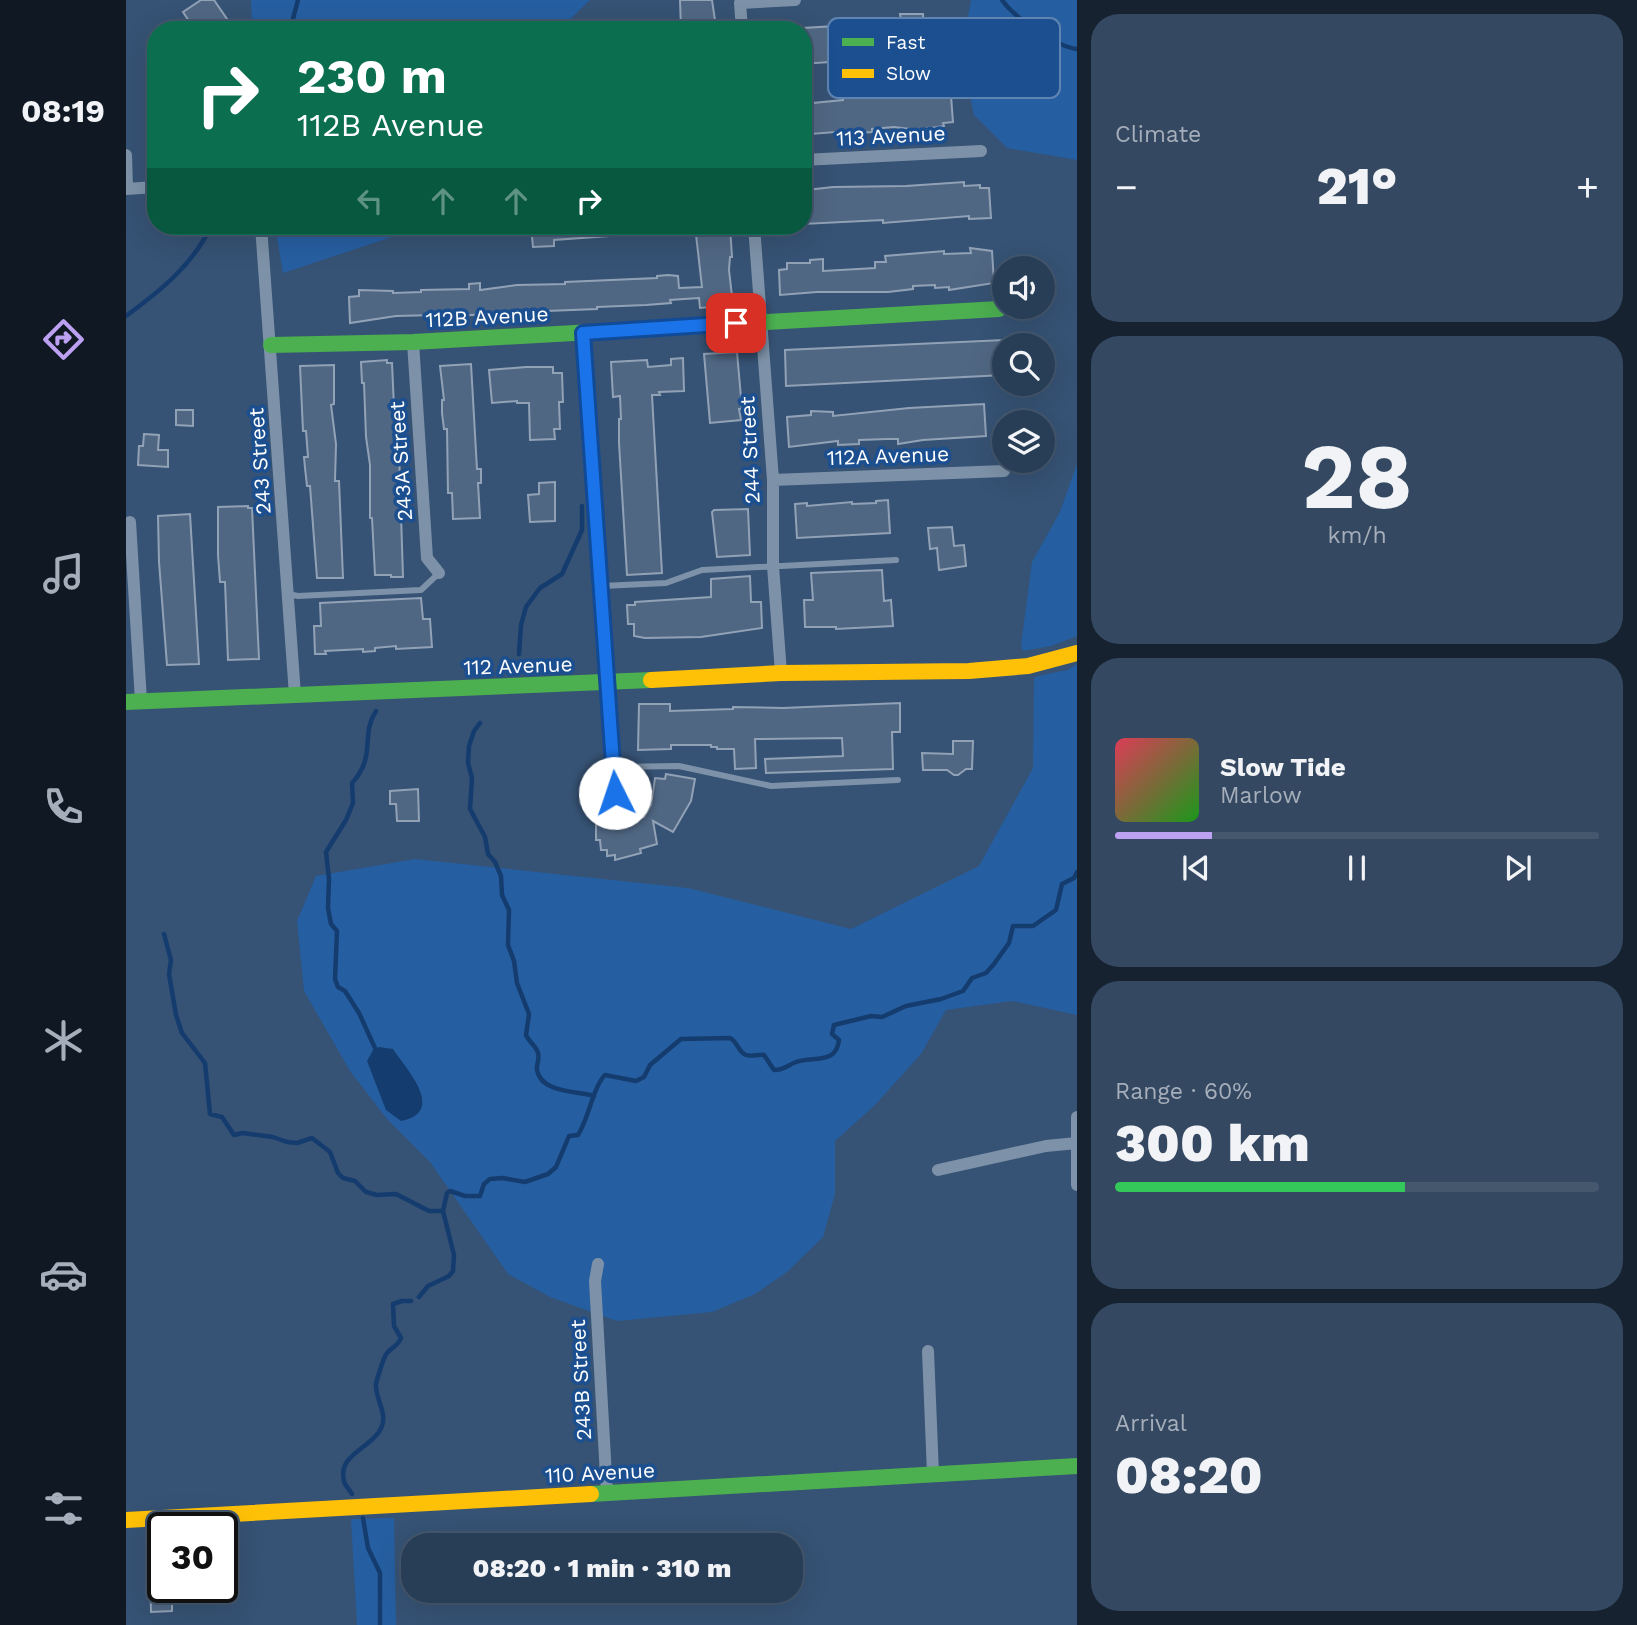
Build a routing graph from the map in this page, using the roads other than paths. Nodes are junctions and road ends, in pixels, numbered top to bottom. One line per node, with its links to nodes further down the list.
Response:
1 (795, 0): 2 (street)
2 (741, 21)
3 (981, 151): 5 (street, 113 Avenue)
4 (126, 155): 7 (street)
5 (812, 159)
6 (147, 188): 7 (street)
7 (127, 189)
8 (262, 235): 14 (street, 243 Street)
9 (755, 235): 11 (street, 244 Street)
10 (992, 309): 11 (street, 112B Avenue)
11 (761, 321): 12 (street, 112B Avenue); 16 (street, 244 Street)
12 (583, 333): 13 (street, 112B Avenue); 21 (street)
13 (413, 342): 14 (street, 112B Avenue); 20 (street, 243A Street)
14 (271, 345): 22 (street, 243 Street)
15 (992, 471): 16 (street, 112A Avenue)
16 (773, 480): 19 (street, 244 Street)
17 (130, 522): 23 (street)
18 (897, 560): 19 (lane)
19 (773, 566): 21 (lane); 25 (street, 244 Street)
20 (439, 573): 22 (lane)
21 (600, 586): 26 (street)
22 (288, 594): 27 (street, 243 Street)
23 (131, 608): 28 (street)
24 (1077, 653): 25 (street, 112 Avenue)
25 (780, 673): 26 (street, 112 Avenue)
26 (606, 683): 27 (street, 112 Avenue); 29 (street)
27 (295, 695): 28 (street, 112 Avenue)
28 (133, 701)
29 (613, 767): 30 (lane); 31 (street)
30 (898, 780)
31 (615, 793)
32 (1077, 1117): 33 (street)
33 (1076, 1143): 34 (street); 35 (street)
34 (938, 1170)
35 (1077, 1185)
36 (598, 1264): 40 (street, 243B Street)
37 (928, 1351): 39 (street)
38 (1077, 1466): 39 (street, 110 Avenue)
39 (933, 1474): 40 (street, 110 Avenue)
40 (607, 1494): 41 (street, 110 Avenue)
41 (126, 1520)

